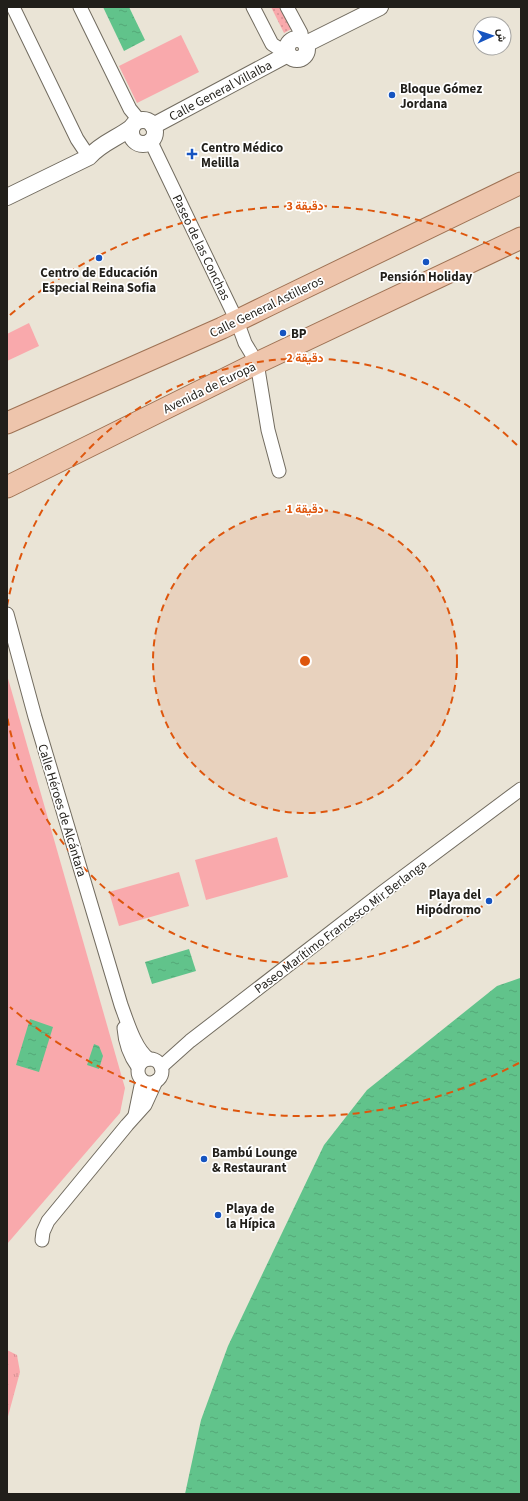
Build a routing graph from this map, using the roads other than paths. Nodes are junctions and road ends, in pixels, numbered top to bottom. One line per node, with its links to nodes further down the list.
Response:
1 (13, 7): 9 (street)
2 (80, 7): 8 (street, Paseo de las Conchas)
3 (253, 7): 7 (street)
4 (287, 7): 6 (street)
5 (380, 7): 6 (street)
6 (304, 42): 7 (street)
7 (287, 51): 8 (street, Calle General Villalba)
8 (143, 131): 9 (street, Calle General Villalba); 13 (street, Paseo de las Conchas)
9 (89, 157): 11 (street, Calle General Villalba)
10 (519, 189): 13 (main road, Calle General Astilleros)
11 (7, 197)
12 (521, 238): 14 (main road, Avenida de Europa)
13 (237, 321): 14 (street, Paseo de las Conchas); 15 (main road, Calle General Astilleros)
14 (257, 363): 16 (street, Paseo de las Conchas); 17 (main road, Avenida de Europa)
15 (7, 422)
16 (279, 471)
17 (7, 487)
18 (7, 614): 20 (street, Calle Héroes de Alcántara)
19 (521, 789): 23 (street, Paseo Marítimo Francesco Mir Berlanga)
20 (121, 1005): 21 (street); 22 (street)
21 (149, 1059): 22 (street); 23 (street)
22 (138, 1067): 24 (street)
23 (162, 1067): 25 (street)
24 (142, 1081): 25 (street); 26 (street)
25 (156, 1081): 26 (street)
26 (135, 1115): 27 (street)
27 (42, 1240)

